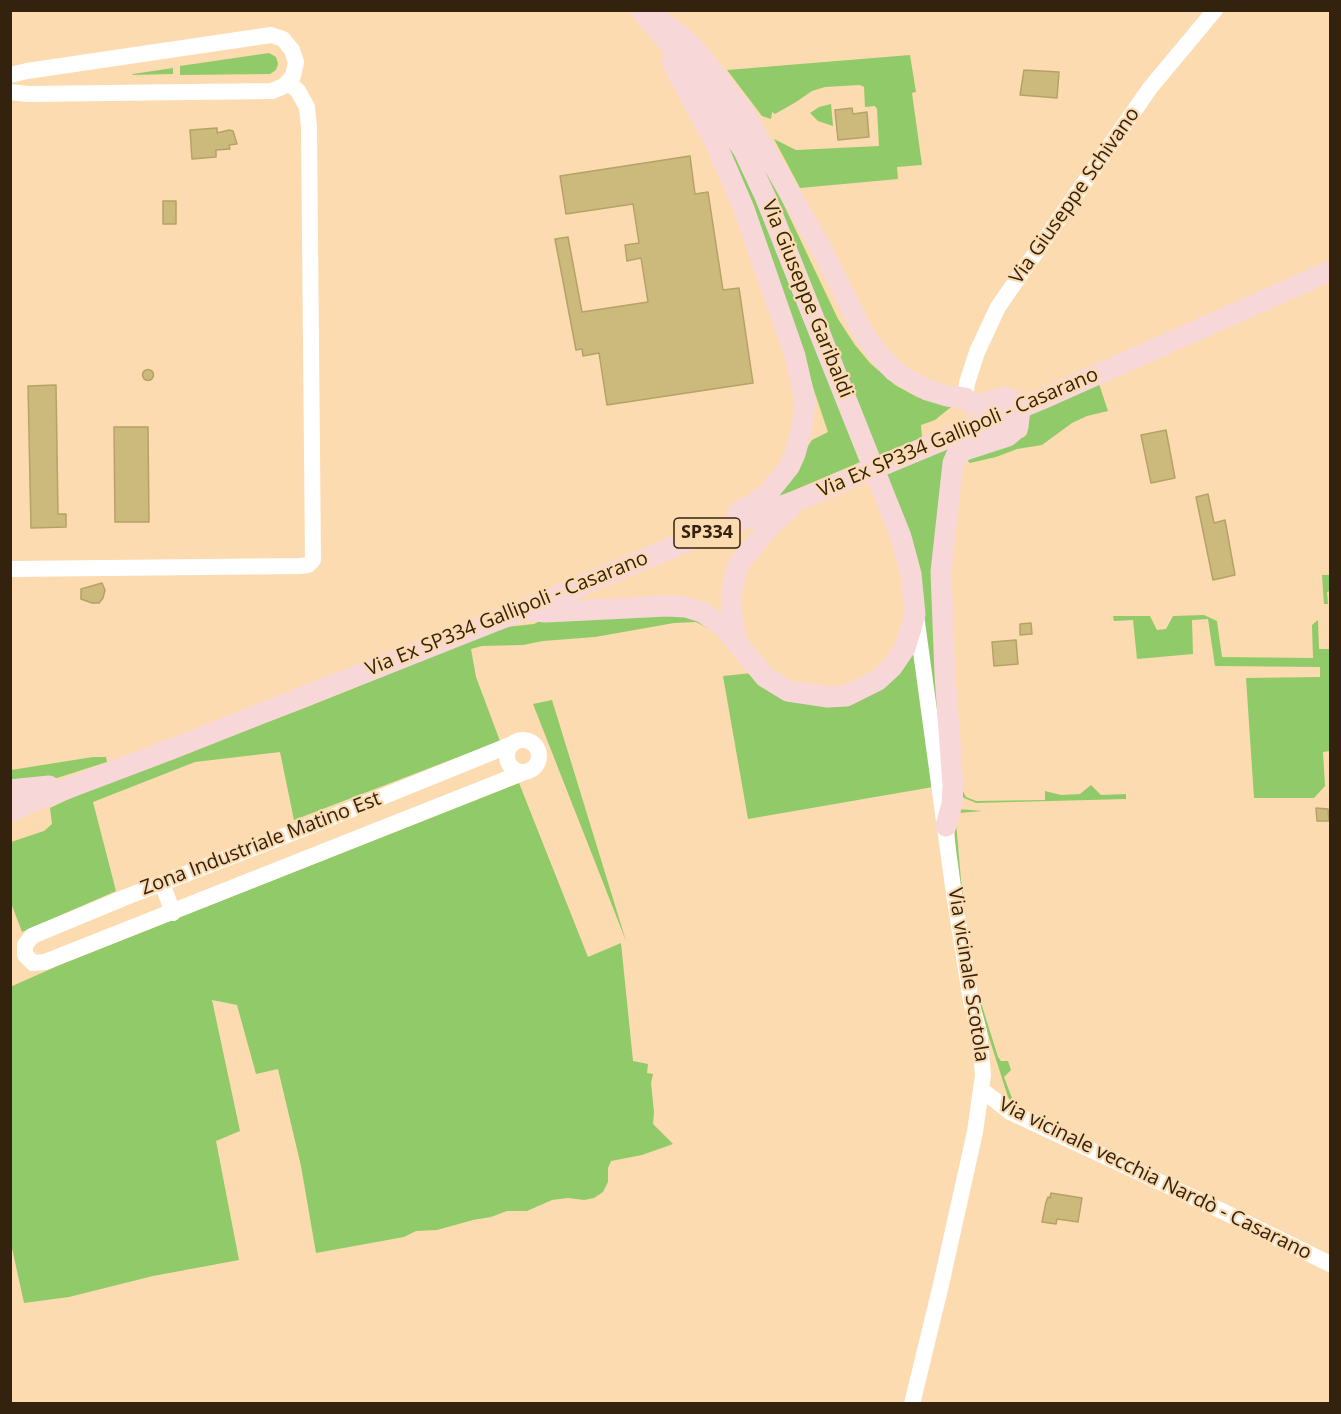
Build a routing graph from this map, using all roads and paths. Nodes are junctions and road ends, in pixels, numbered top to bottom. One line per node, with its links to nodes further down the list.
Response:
1 (642, 10): 7 (main road); 10 (main road); 13 (main road, Via Giuseppe Garibaldi)
2 (1215, 10): 7 (street, Via Giuseppe Schivano)
3 (10, 75): 4 (street)
4 (288, 82): 5 (street); 11 (street)
5 (10, 92)
6 (1330, 271): 8 (main road, Via Ex SP334 Gallipoli - Casarano / SP334)
7 (965, 398): 8 (main road)
8 (1020, 408): 9 (main road, Via Ex SP334 Gallipoli - Casarano / SP334); 21 (main road)
9 (801, 499): 10 (main road, Via Ex SP334 Gallipoli - Casarano / SP334); 14 (main road)
10 (702, 535): 12 (main road, Via Ex SP334 Gallipoli - Casarano / SP334)
11 (10, 569)
12 (523, 610): 14 (main road); 17 (main road, Via Ex SP334 Gallipoli - Casarano / SP334)
13 (915, 614): 14 (main road); 21 (street, Via vicinale Scotola)
14 (737, 642)
15 (510, 745): 16 (street); 16 (street, Zona Industriale Matino Est); 19 (street, Zona Industriale Matino Est)
16 (522, 773): 22 (street, Zona Industriale Matino Est)
17 (79, 783): 18 (main road, Via Ex SP334 Gallipoli - Casarano / SP334); 20 (main road, Via Ex SP334 Gallipoli - Casarano / SP334)
18 (10, 790)
19 (370, 802): 22 (street); 23 (street, Zona Industriale Matino Est)
20 (10, 812)
21 (946, 826): 26 (street, Via vicinale Scotola)
22 (380, 829): 24 (street, Zona Industriale Matino Est)
23 (162, 883): 24 (street); 25 (street, Zona Industriale Matino Est)
24 (173, 913): 25 (street, Zona Industriale Matino Est)
25 (18, 955)
26 (982, 1090): 27 (street, Via vicinale vecchia Nardò - Casarano); 28 (street, Via vicinale Scotola)
27 (1330, 1264)
28 (912, 1404)

